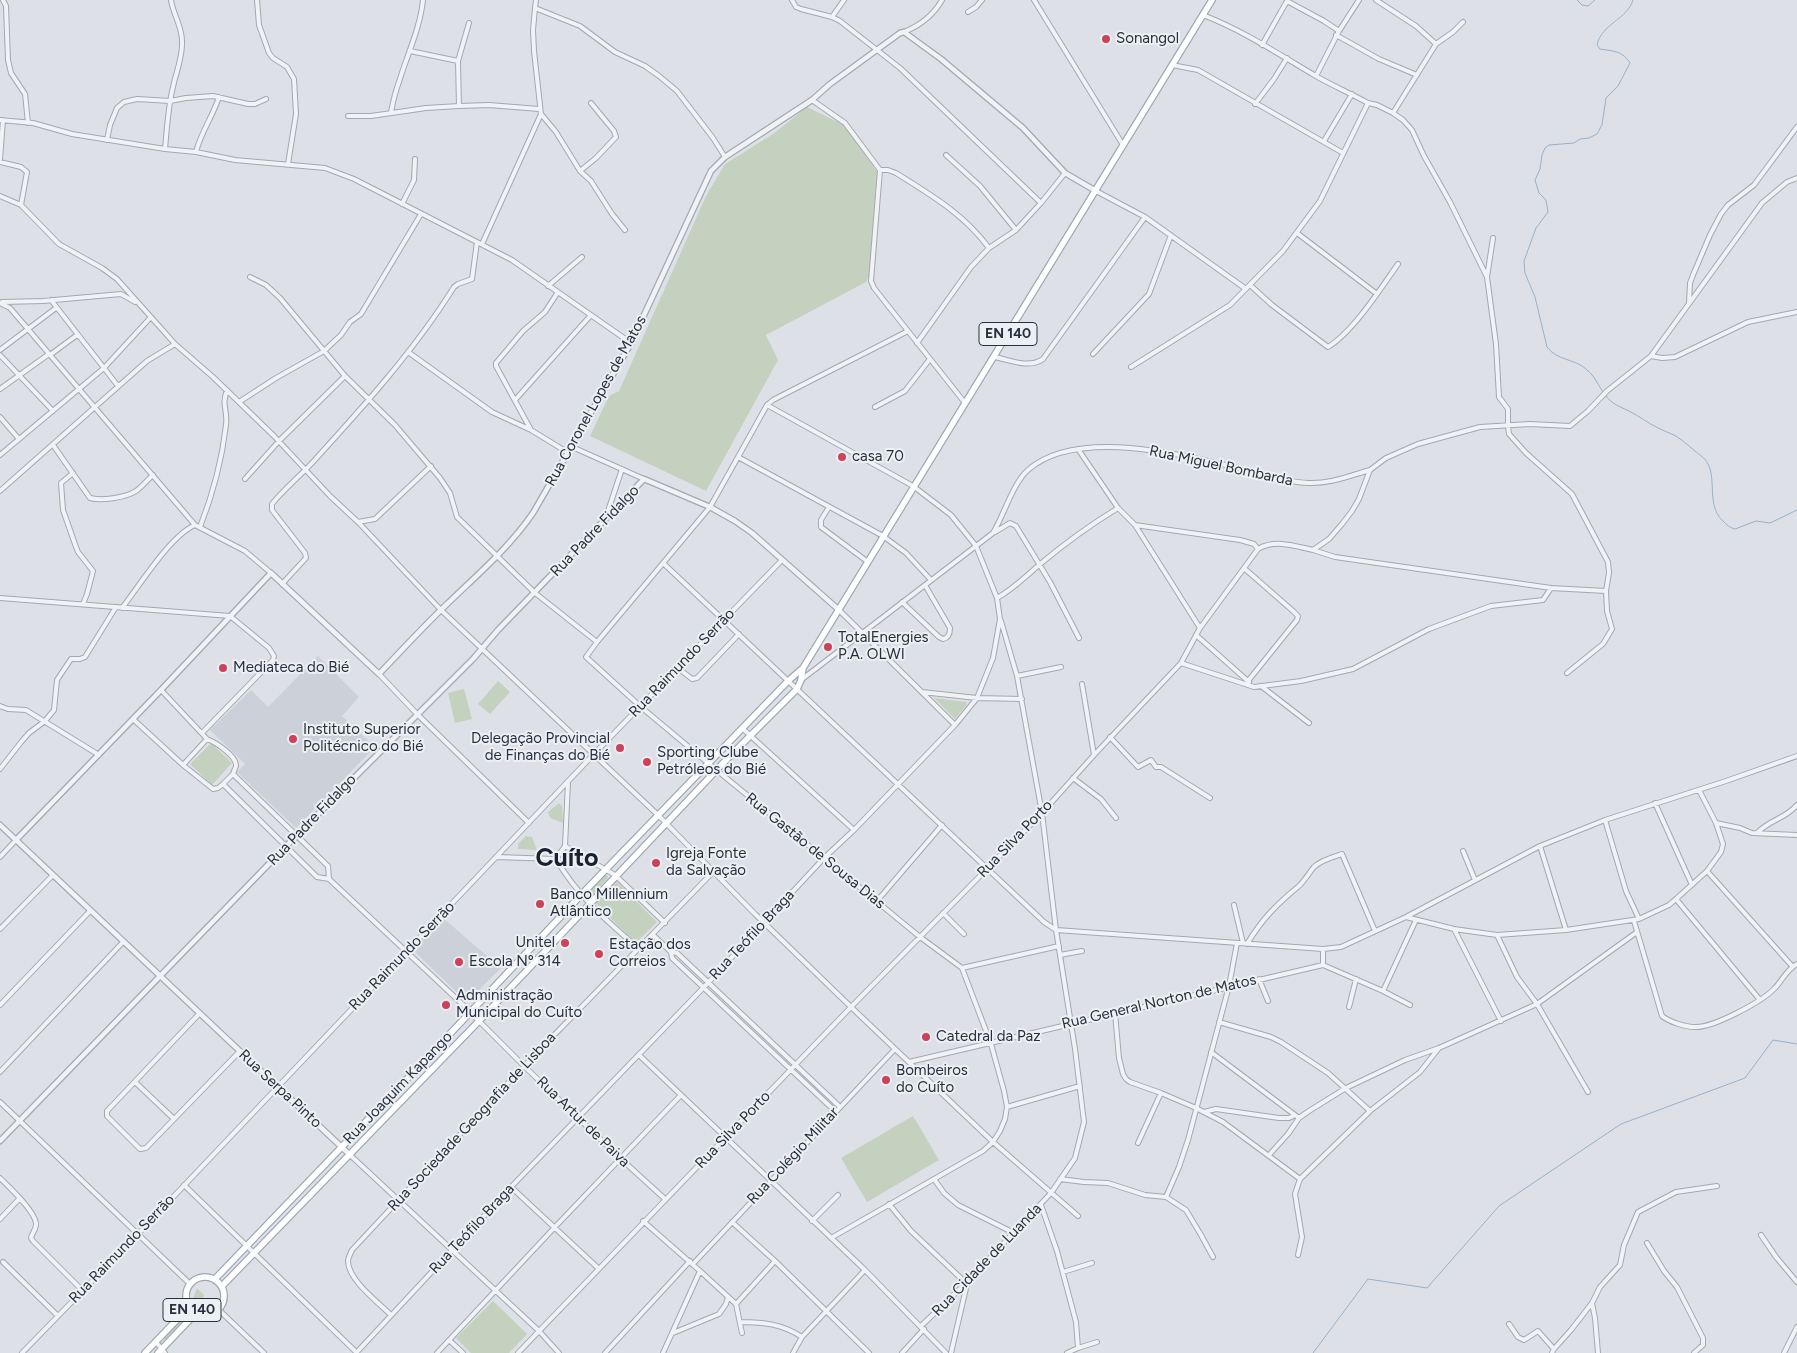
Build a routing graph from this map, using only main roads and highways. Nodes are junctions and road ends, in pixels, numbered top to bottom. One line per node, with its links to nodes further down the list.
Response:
1 (1212, 0): 2 (main road, EN 140)
2 (804, 668): 3 (main road, Rua Joaquim Kapango / EN 140); 4 (main road, Rua Joaquim Kapango / EN 140)
3 (689, 784): 4 (main road); 5 (main road, Rua Joaquim Kapango / EN 140)
4 (696, 792): 6 (main road, Rua Joaquim Kapango / EN 140)
5 (680, 794): 6 (main road); 7 (main road, Rua Joaquim Kapango / EN 140)
6 (686, 801): 8 (main road, Rua Joaquim Kapango / EN 140)
7 (527, 953): 8 (main road); 9 (main road, Rua Joaquim Kapango / EN 140)
8 (535, 961): 10 (main road, Rua Joaquim Kapango / EN 140)
9 (428, 1056): 10 (main road); 11 (main road, Rua Joaquim Kapango / EN 140)
10 (436, 1064): 12 (main road, Rua Joaquim Kapango / EN 140)
11 (386, 1101): 12 (main road); 13 (main road, Rua Joaquim Kapango / EN 140)
12 (393, 1108): 14 (main road, Rua Joaquim Kapango / EN 140)
13 (292, 1197): 14 (main road); 15 (main road, Rua Joaquim Kapango / EN 140)
14 (301, 1205): 16 (main road, Rua Joaquim Kapango / EN 140)
15 (215, 1279): 16 (main road, EN 140); 17 (main road, EN 140)
16 (222, 1286): 18 (main road, EN 140)
17 (189, 1307): 18 (main road, EN 140); 20 (main road, EN 140)
18 (196, 1313): 19 (main road, EN 140)
19 (162, 1352)
20 (145, 1353)

